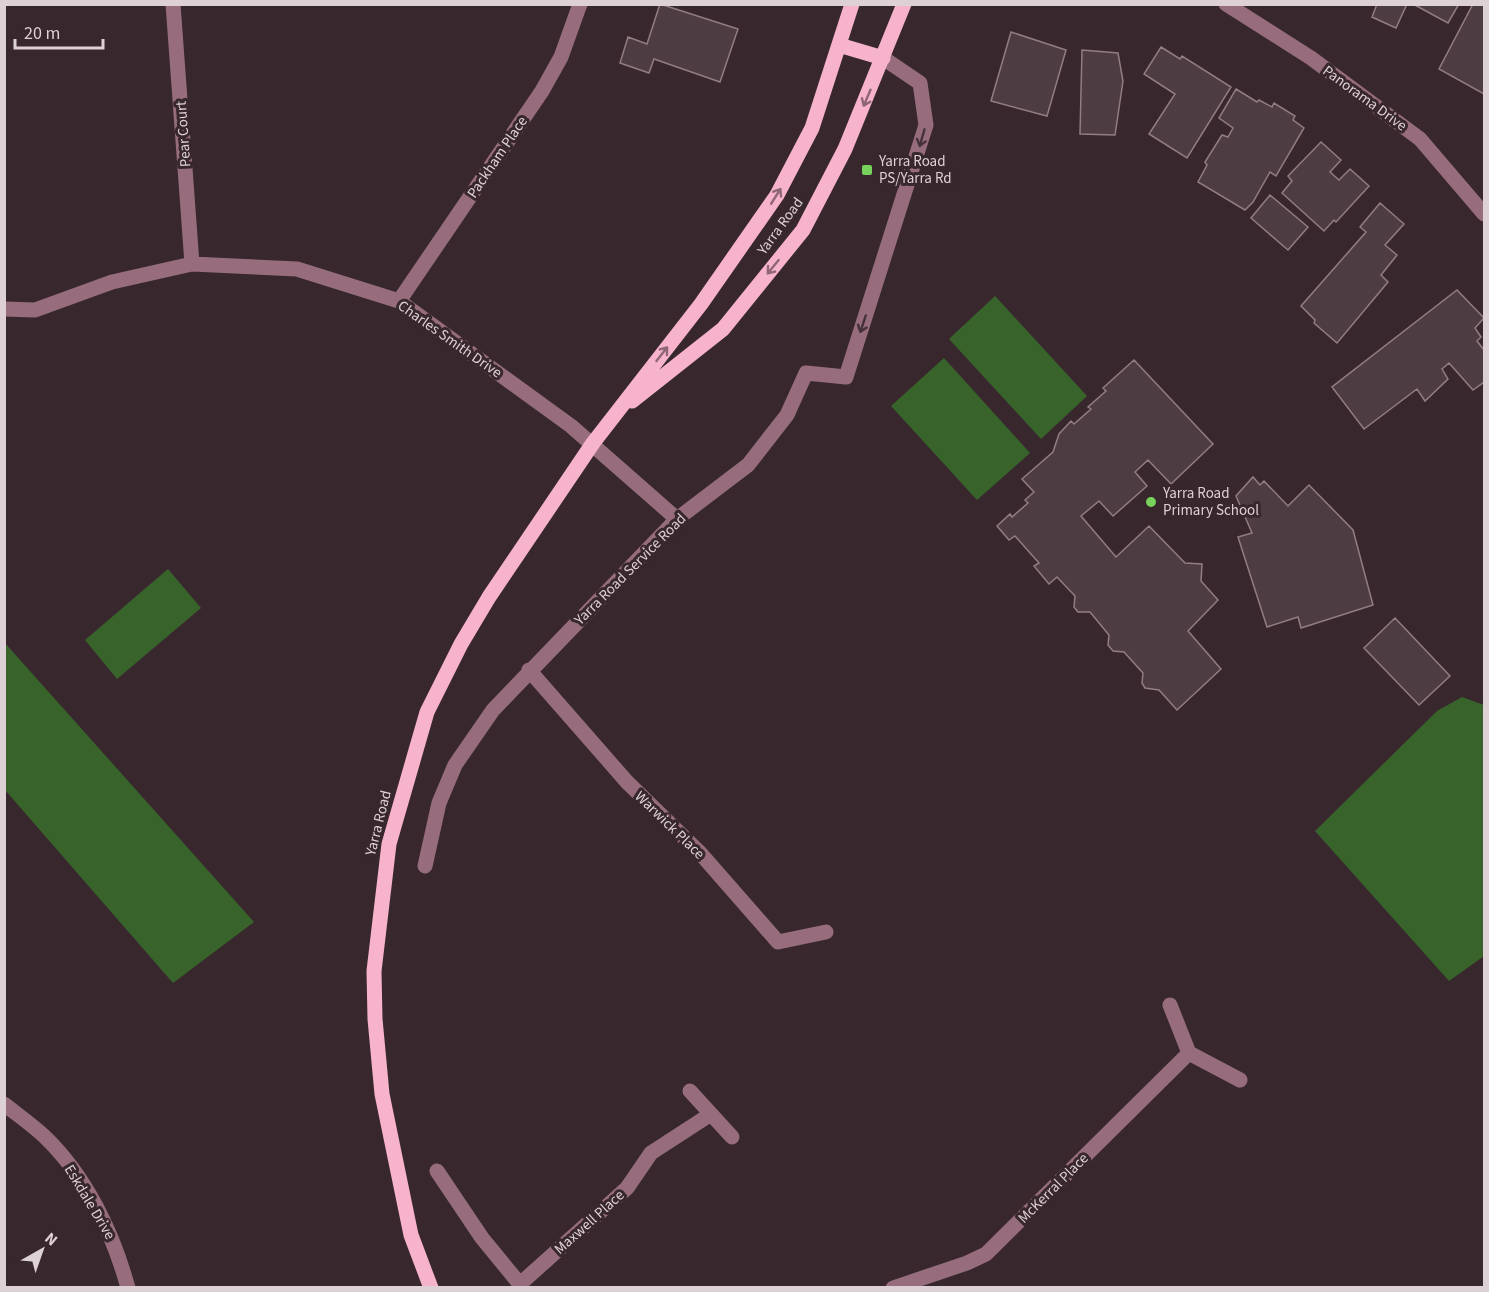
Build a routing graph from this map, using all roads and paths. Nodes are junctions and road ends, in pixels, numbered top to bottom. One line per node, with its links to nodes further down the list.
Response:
1 (173, 4): 9 (street, Pear Court)
2 (580, 4): 10 (street, Packham Place)
3 (852, 4): 6 (main road, Yarra Road)
4 (904, 4): 7 (main road, Yarra Road)
5 (1226, 4): 8 (street, Panorama Drive)
6 (839, 45): 7 (main road); 12 (main road, Yarra Road, one-way to 6)
7 (883, 58): 12 (main road, Yarra Road, one-way to 12); 14 (street, Yarra Road Service Road, one-way to 14)
8 (1485, 214)
9 (192, 264): 10 (street, Charles Smith Drive); 11 (street, Charles Smith Drive)
10 (399, 301): 13 (street, Charles Smith Drive)
11 (4, 309)
12 (614, 416): 13 (main road, Yarra Road)
13 (593, 444): 14 (street, Charles Smith Drive); 28 (main road, Yarra Road)
14 (677, 519): 15 (street, Yarra Road Service Road)
15 (529, 670): 16 (street, Yarra Road Service Road); 17 (street, Warwick Place)
16 (424, 866)
17 (826, 932)
18 (1170, 1005): 19 (street)
19 (1190, 1053): 20 (street); 29 (street, McKerral Place)
20 (1240, 1080)
21 (690, 1091): 23 (street)
22 (4, 1104): 27 (street, Eskdale Drive)
23 (711, 1114): 24 (street); 26 (street, Maxwell Place)
24 (732, 1137)
25 (437, 1171): 26 (street)
26 (522, 1286)
27 (128, 1287)
28 (431, 1287)
29 (893, 1287)

